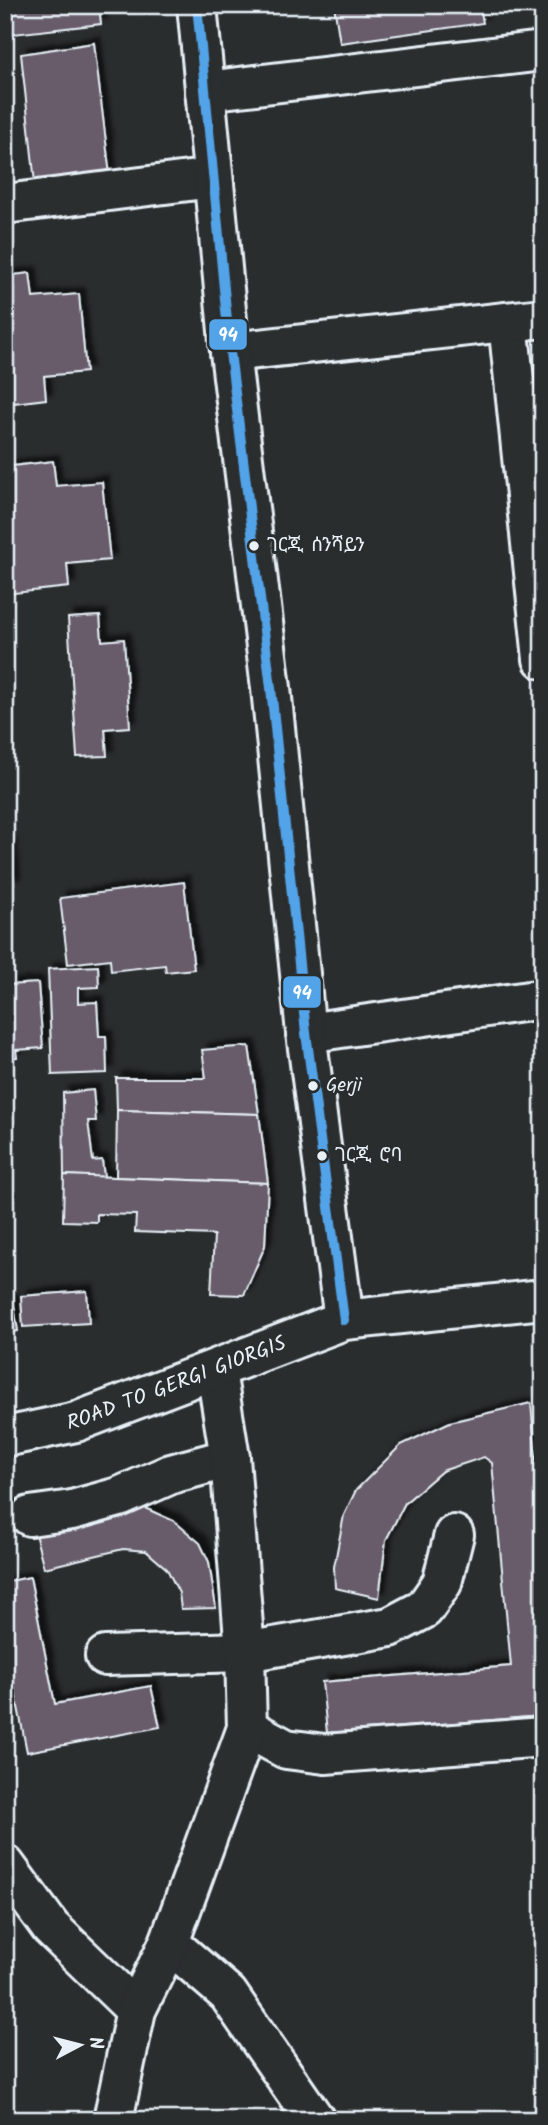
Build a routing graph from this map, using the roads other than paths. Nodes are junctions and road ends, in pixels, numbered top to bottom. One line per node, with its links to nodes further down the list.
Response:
1 (197, 5): 3 (street)
2 (543, 51): 3 (street)
3 (205, 91): 4 (street)
4 (213, 178): 5 (street); 7 (street)
5 (5, 204)
6 (525, 320): 7 (street); 8 (street)
7 (230, 352): 10 (street)
8 (543, 659)
9 (543, 999): 10 (street)
10 (306, 1033): 12 (street)
11 (543, 1298): 12 (street, ROAD TO GERGI GIORGIS)
12 (344, 1320): 13 (street, ROAD TO GERGI GIORGIS)
13 (216, 1371): 14 (street, ROAD TO GERGI GIORGIS); 15 (street)
14 (5, 1437)
15 (230, 1458): 16 (street); 18 (street)
16 (30, 1516)
17 (454, 1535): 18 (street)
18 (245, 1653): 19 (street); 20 (street)
19 (105, 1656)
20 (247, 1728): 21 (street); 23 (street)
21 (543, 1737)
22 (5, 1865): 24 (street)
23 (169, 1943): 24 (street); 26 (street)
24 (136, 2010): 25 (street)
25 (113, 2120)
26 (316, 2120)

